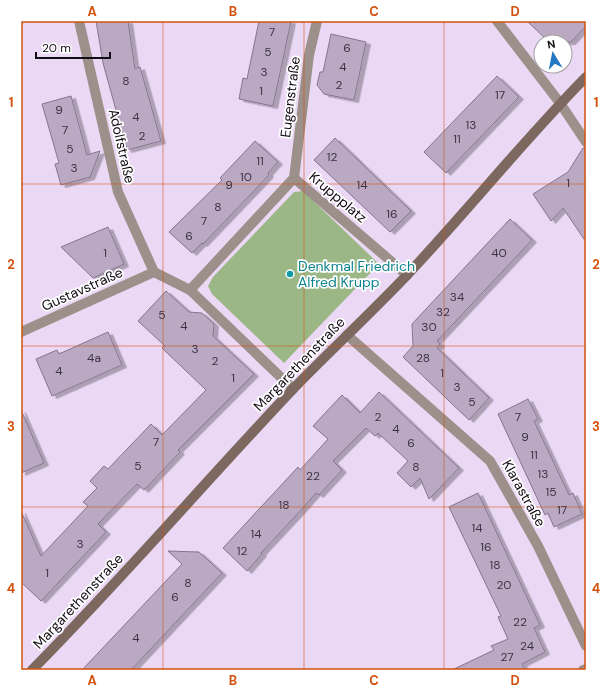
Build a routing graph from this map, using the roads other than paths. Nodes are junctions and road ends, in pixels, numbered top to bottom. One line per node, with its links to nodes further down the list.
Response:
1 (79, 21): 8 (street, Adolfstraße)
2 (317, 21): 7 (street, Eugenstraße)
3 (497, 21): 5 (street)
4 (586, 78): 5 (main road, Margarethenstraße)
5 (560, 103): 6 (street); 9 (main road, Margarethenstraße)
6 (586, 142)
7 (294, 178): 9 (street, Kruppplatz); 10 (street, Kruppplatz)
8 (154, 272): 10 (street); 11 (street, Gustavstraße)
9 (407, 274): 12 (main road, Margarethenstraße)
10 (190, 290): 13 (street)
11 (21, 332)
12 (347, 334): 13 (main road, Margarethenstraße); 14 (street, Klarastraße)
13 (293, 389): 16 (main road, Margarethenstraße)
14 (586, 646)
15 (586, 669): 17 (street)
16 (32, 670)
17 (583, 670)

